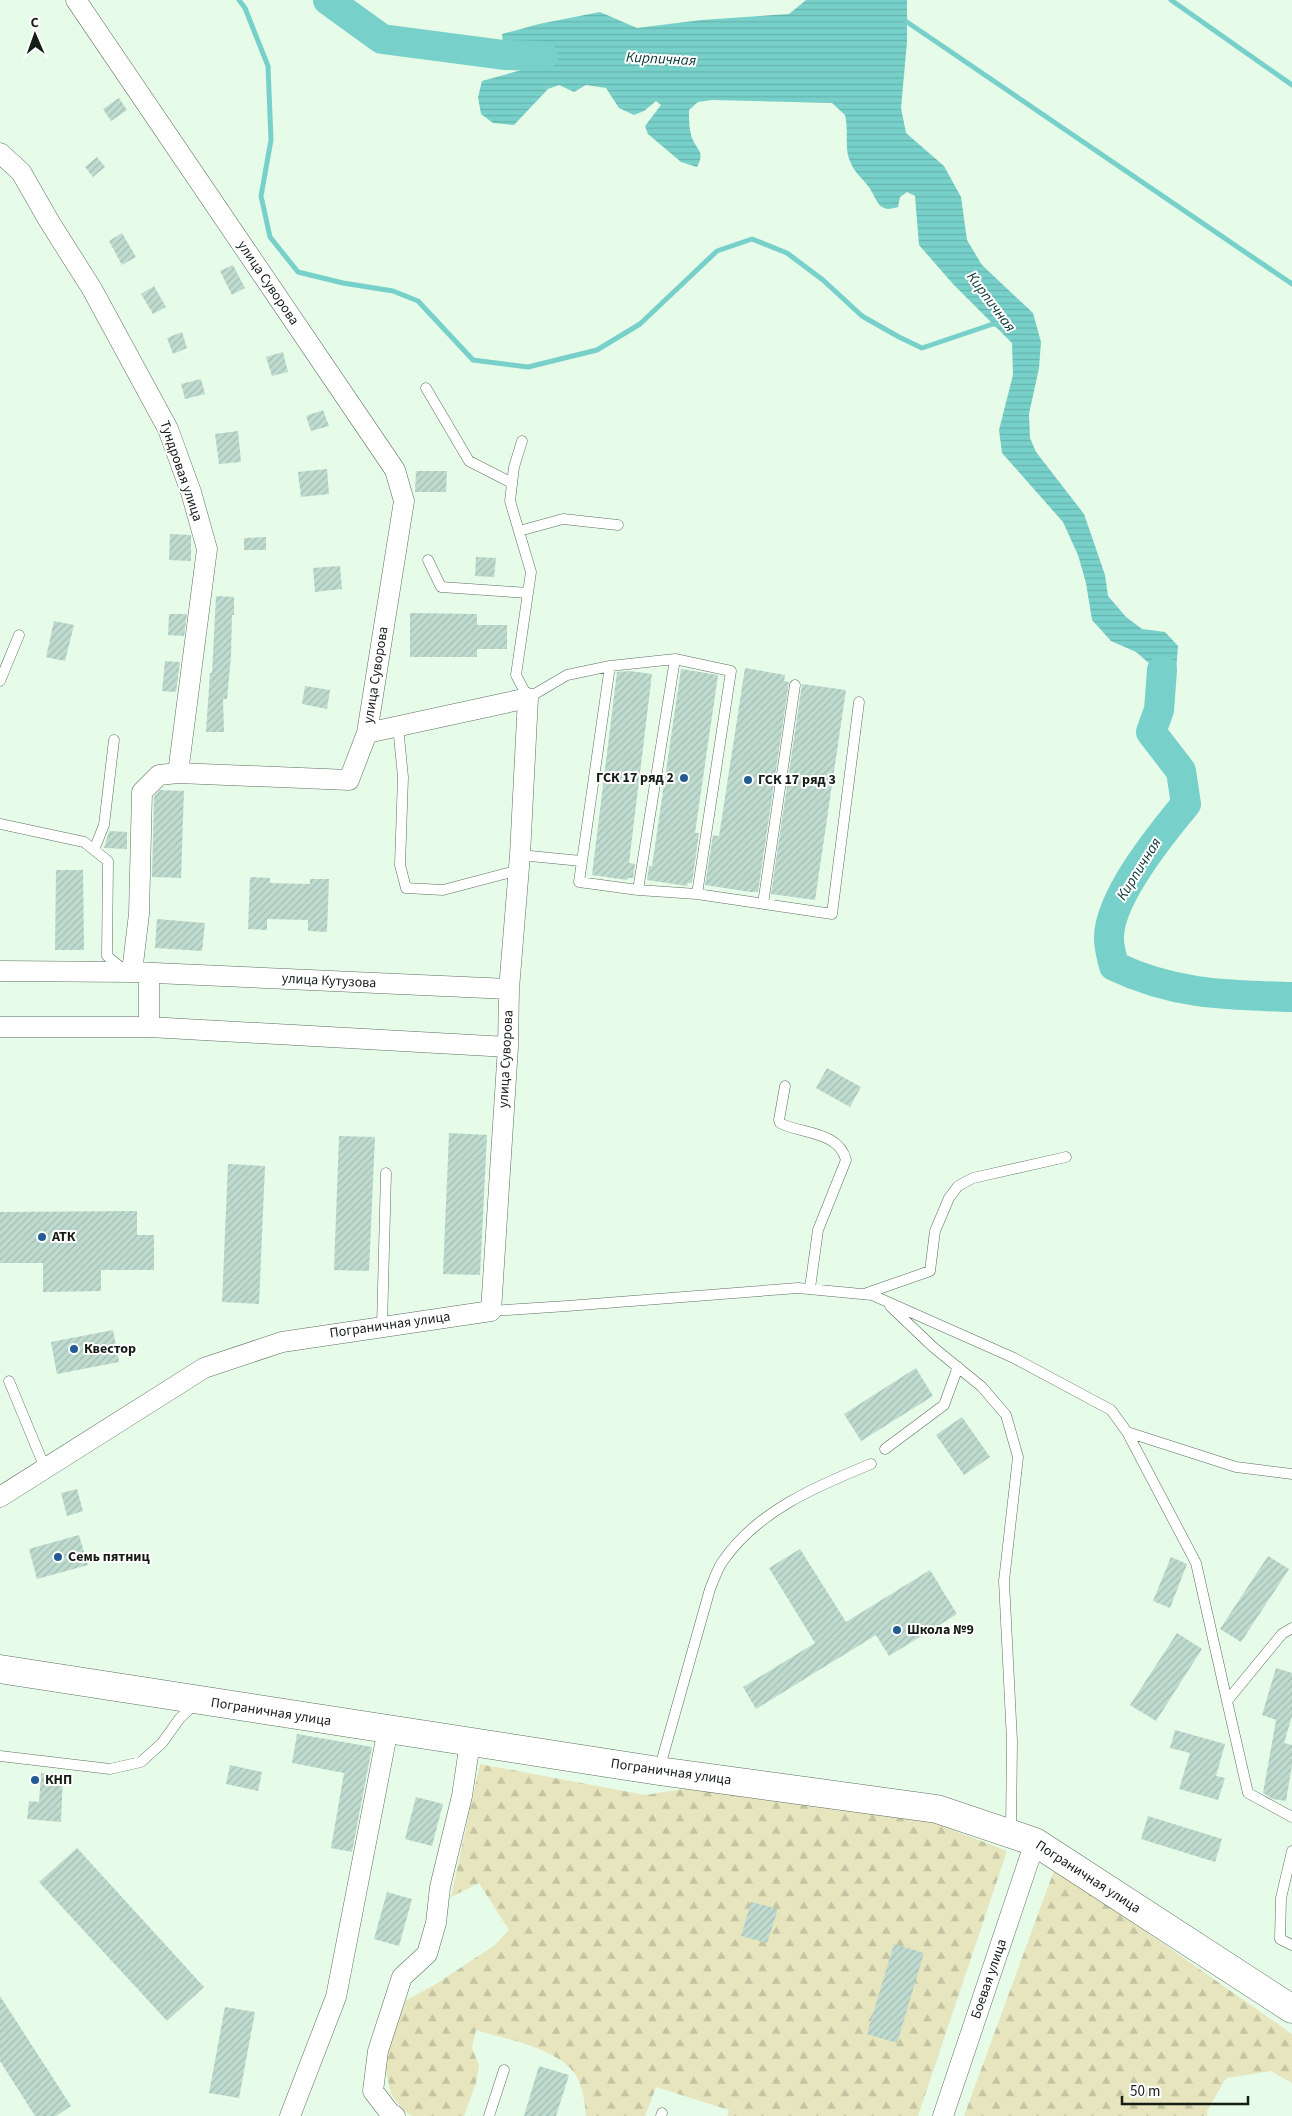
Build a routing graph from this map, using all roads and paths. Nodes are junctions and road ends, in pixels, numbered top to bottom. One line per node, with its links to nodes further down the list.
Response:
1 (76, 0): 18 (street, улица Суворова)
2 (0, 154): 20 (street, Тундровая улица)
3 (426, 388): 5 (lane)
4 (522, 442): 5 (lane)
5 (512, 483): 7 (lane)
6 (618, 525): 7 (lane)
7 (519, 532): 9 (lane)
8 (428, 560): 9 (lane)
9 (528, 593): 15 (lane)
10 (19, 635): 13 (lane)
11 (674, 659): 12 (lane); 25 (lane); 26 (lane)
12 (610, 666): 15 (lane); 23 (lane)
13 (0, 681)
14 (795, 685): 27 (lane)
15 (528, 698): 17 (street, улица Суворова); 24 (street, улица Суворова)
16 (859, 702): 27 (lane)
17 (398, 726): 18 (street, улица Суворова); 24 (lane)
18 (367, 733): 20 (street)
19 (114, 740): 22 (lane)
20 (178, 773): 29 (street)
21 (0, 824): 22 (lane)
22 (94, 850): 29 (lane)
23 (581, 861): 24 (lane); 25 (lane)
24 (520, 862): 30 (street, улица Суворова)
25 (638, 890): 26 (lane)
26 (697, 894): 27 (lane)
27 (763, 904)
28 (0, 972): 29 (street, улица Кутузова)
29 (136, 972): 30 (street, улица Кутузова); 32 (street)
30 (509, 989): 33 (street, улица Суворова)
31 (0, 1027): 32 (street)
32 (148, 1027): 33 (street)
33 (508, 1047): 40 (street, улица Суворова)
34 (785, 1086): 37 (lane)
35 (1066, 1157): 38 (lane)
36 (386, 1173): 41 (lane)
37 (810, 1288): 38 (lane); 40 (lane)
38 (866, 1294): 39 (lane)
39 (884, 1300): 42 (lane); 44 (lane)
40 (492, 1310): 41 (street, Пограничная улица)
41 (382, 1326): 47 (street, Пограничная улица)
42 (958, 1367): 45 (lane); 59 (lane)
43 (9, 1381): 47 (lane)
44 (1127, 1432): 48 (lane); 53 (lane)
45 (885, 1449)
46 (871, 1464): 57 (lane)
47 (44, 1468): 49 (street, Пограничная улица)
48 (1292, 1474)
49 (0, 1497)
50 (1292, 1628): 53 (lane)
51 (0, 1669): 52 (street, Пограничная улица)
52 (199, 1701): 54 (street, Пограничная улица); 56 (lane)
53 (1227, 1701): 58 (lane)
54 (388, 1729): 55 (street, Пограничная улица); 64 (street)
55 (470, 1742): 57 (street, Пограничная улица); 65 (street)
56 (0, 1756)
57 (659, 1771): 59 (street, Пограничная улица)
58 (1292, 1817)
59 (1023, 1837): 62 (street, Пограничная улица); 67 (street, Боевая улица)
60 (1292, 1851): 61 (lane)
61 (1292, 1945)
62 (1292, 2010)
63 (504, 2070): 66 (lane)
64 (290, 2116)
65 (395, 2116)
66 (489, 2116)
67 (943, 2116)

